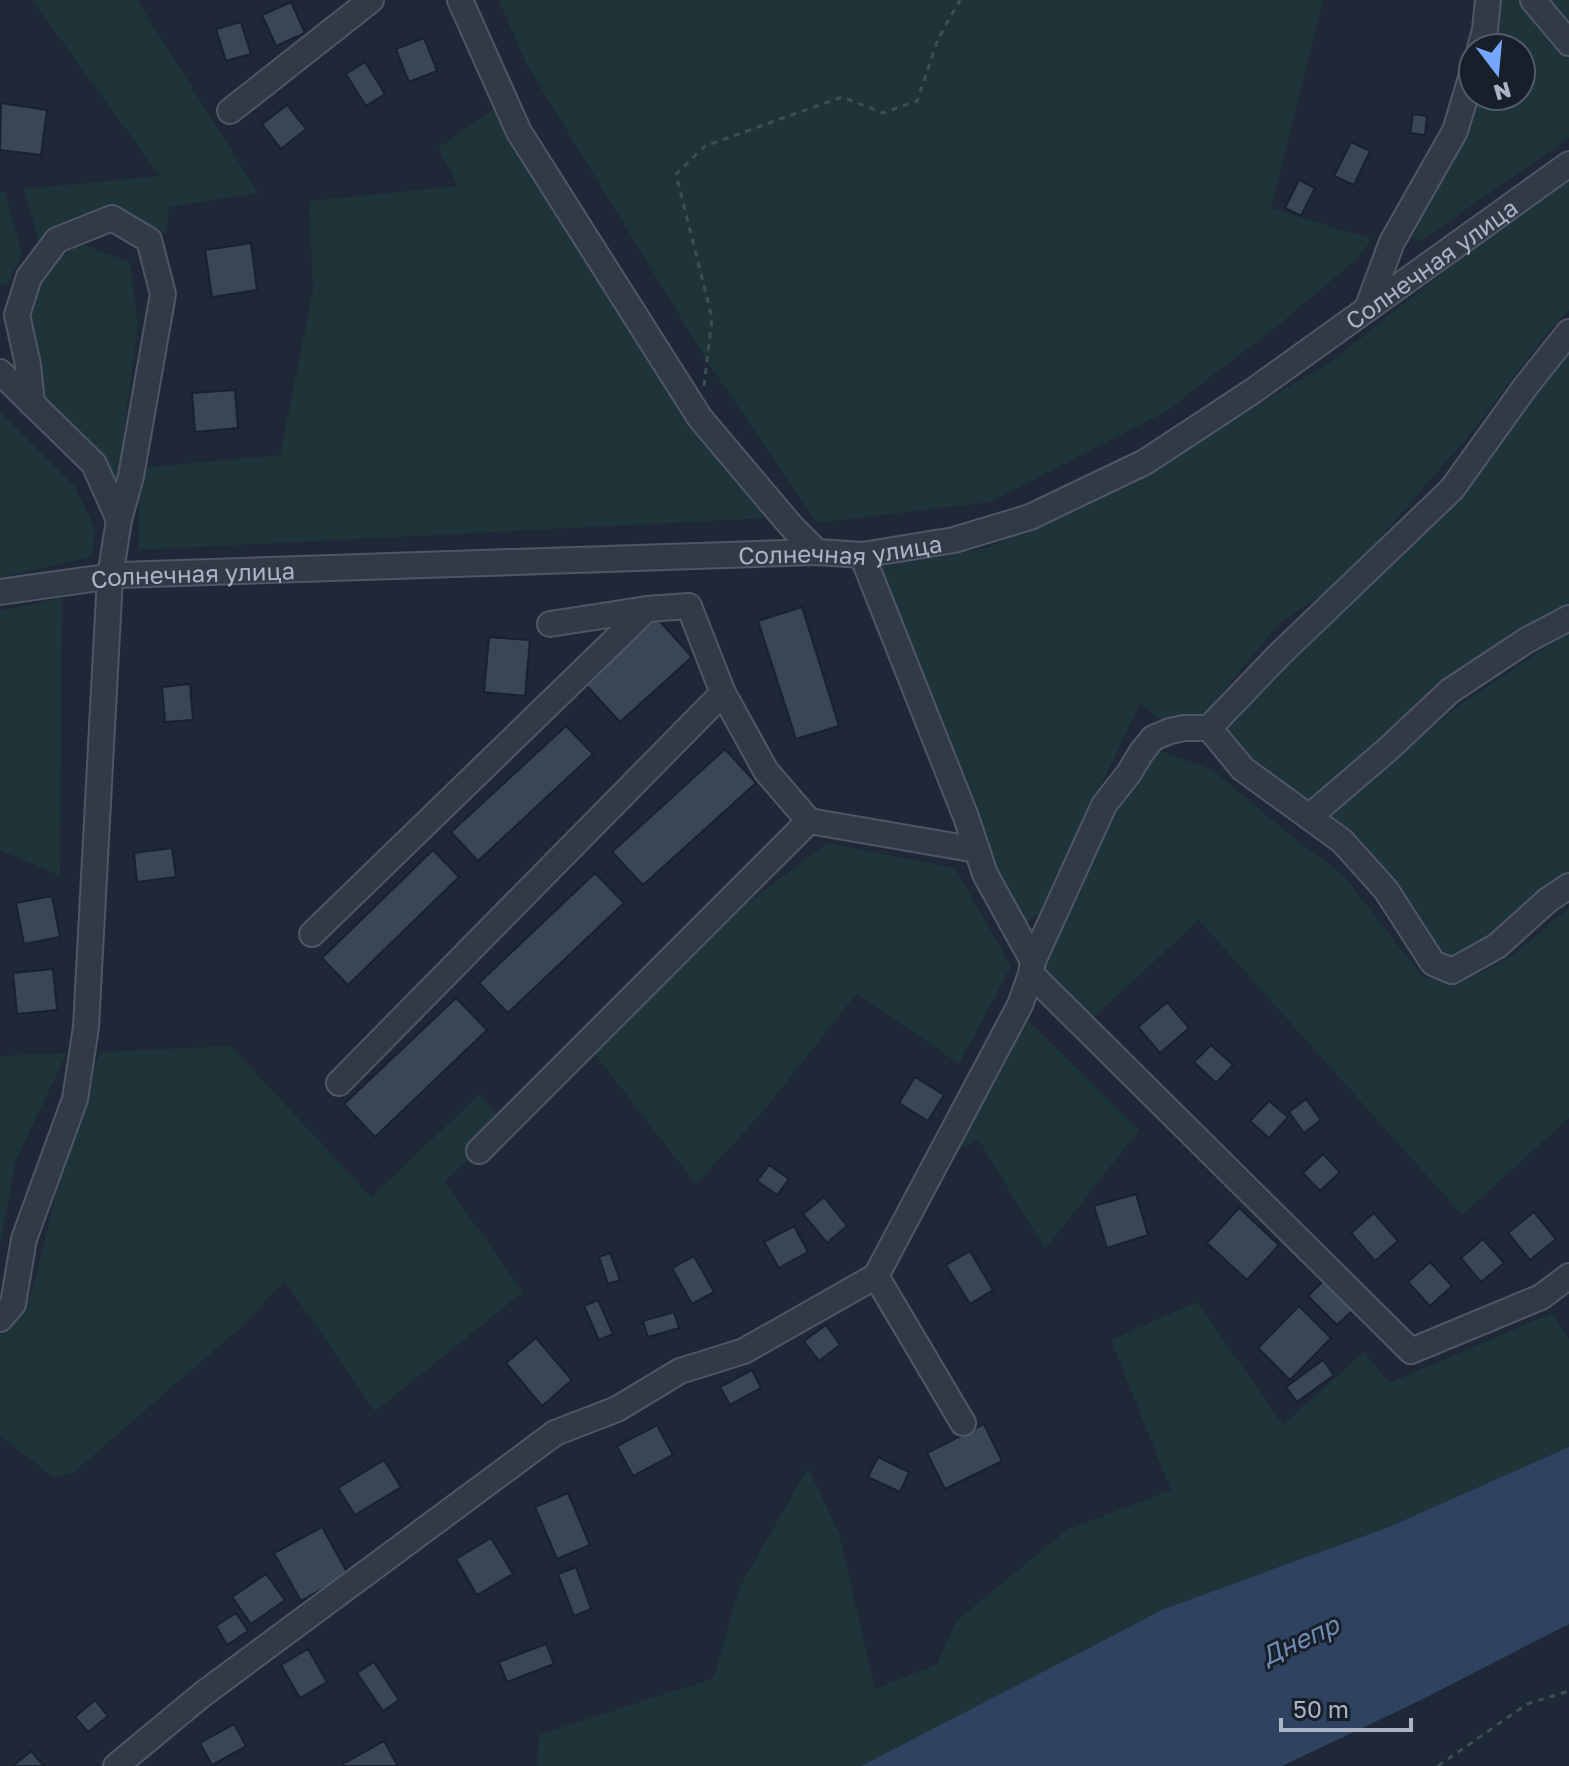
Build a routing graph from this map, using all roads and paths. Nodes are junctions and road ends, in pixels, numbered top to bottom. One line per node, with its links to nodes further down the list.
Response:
1 (371, 0): 8 (street)
2 (460, 0): 15 (street)
3 (960, 0): 15 (path)
4 (1488, 0): 6 (street)
5 (1533, 0): 7 (street)
6 (1484, 32)
7 (1569, 43)
8 (230, 111)
9 (1461, 112): 11 (street)
10 (1569, 164): 11 (street, Солнечная улица)
11 (1366, 311): 18 (street, Солнечная улица)
12 (1569, 332): 25 (street)
13 (0, 372): 14 (street)
14 (32, 404): 16 (street); 16 (street)
15 (700, 418): 17 (street)
16 (119, 520): 19 (street)
17 (817, 552): 18 (street, Солнечная улица); 19 (street, Солнечная улица)
18 (862, 555): 28 (street)
19 (110, 577): 20 (street, Солнечная улица); 36 (street)
20 (0, 592)
21 (647, 609): 23 (street); 24 (street); 30 (street)
22 (1569, 618): 26 (street)
23 (550, 624)
24 (723, 693): 27 (street); 32 (street)
25 (1209, 728): 26 (street); 31 (street)
26 (1309, 817): 29 (street)
27 (809, 821): 28 (street); 33 (street)
28 (977, 850): 31 (street)
29 (1569, 886)
30 (312, 934)
31 (1032, 968): 34 (street); 35 (street)
32 (339, 1083)
33 (479, 1151)
34 (876, 1276): 37 (street); 39 (street)
35 (1569, 1276)
36 (0, 1319)
37 (963, 1423)
38 (1569, 1691): 40 (path)
39 (116, 1766)
40 (1438, 1766)

